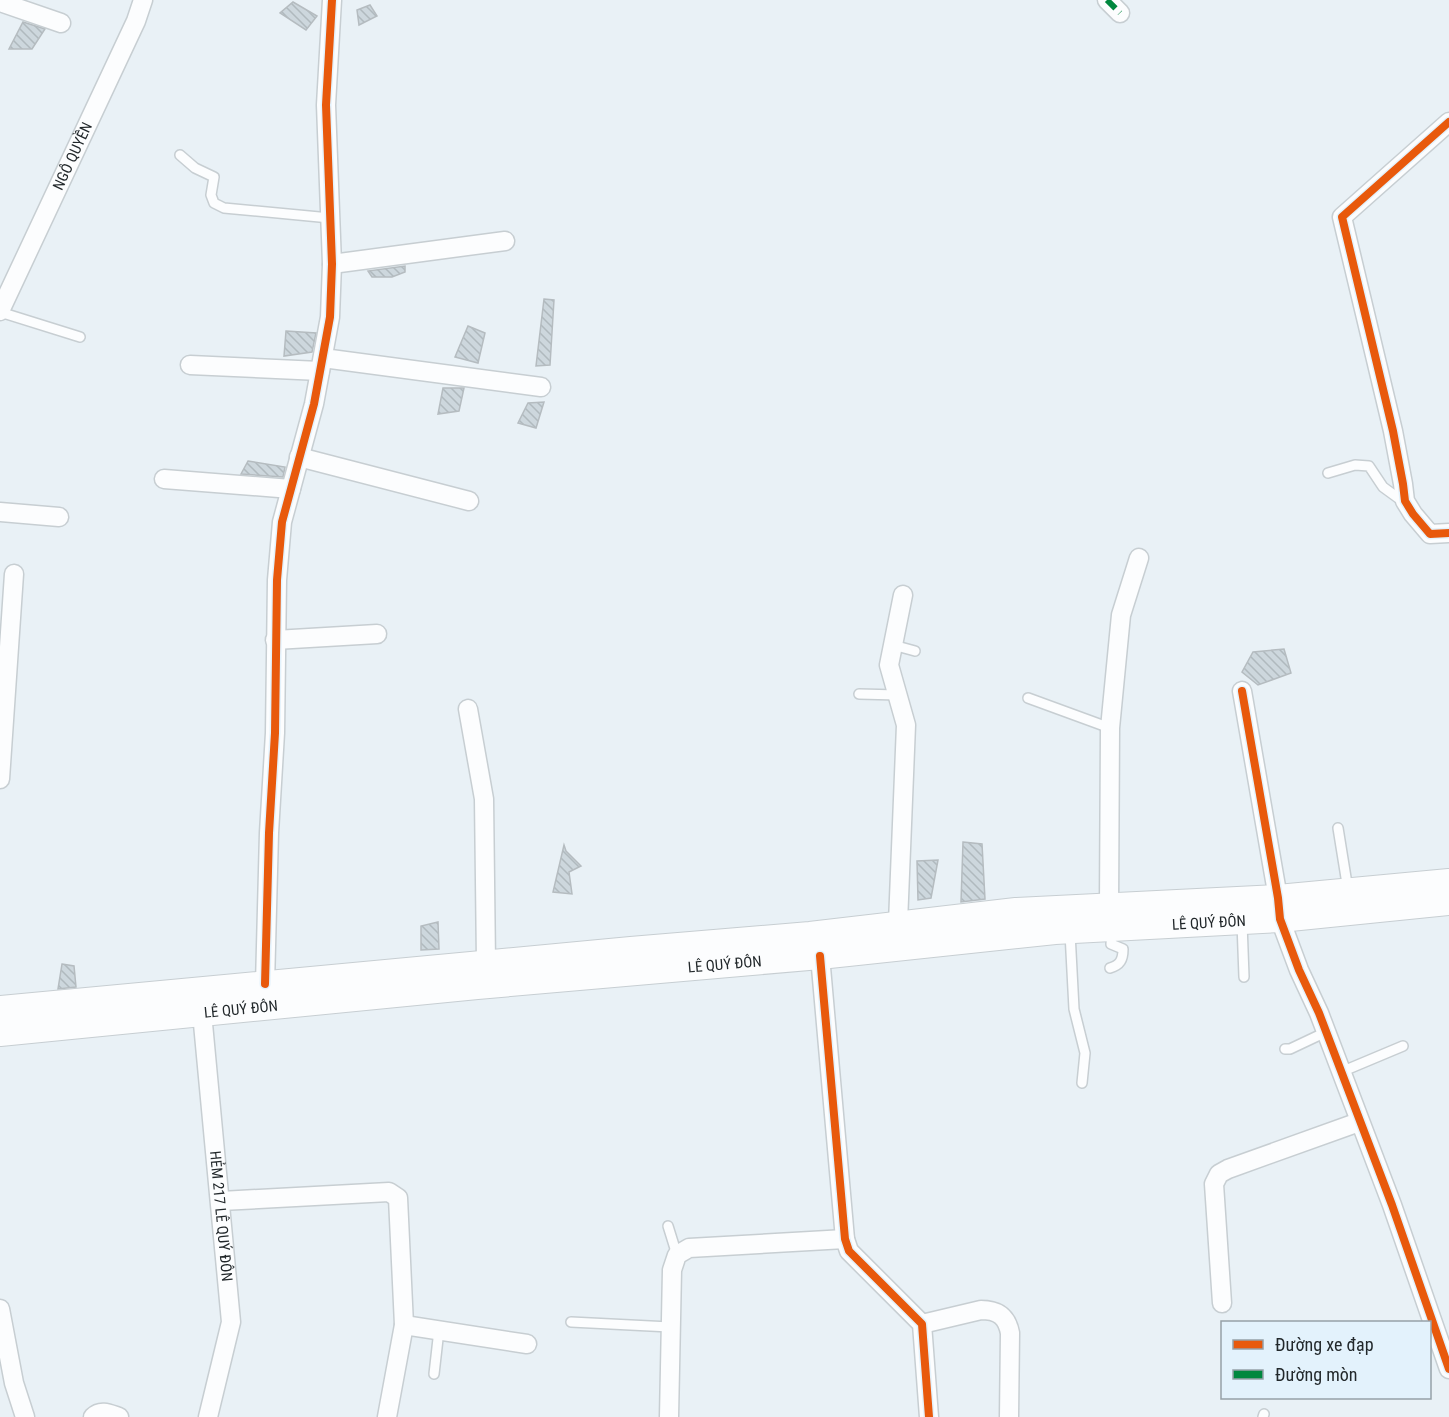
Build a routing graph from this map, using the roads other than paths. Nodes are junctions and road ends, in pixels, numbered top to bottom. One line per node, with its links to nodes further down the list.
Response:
1 (143, 0): 10 (street, NGÔ QUYỀN)
2 (332, 0): 7 (street)
3 (0, 2): 4 (street)
4 (61, 24)
5 (1449, 122): 20 (street)
6 (180, 155): 7 (lane)
7 (330, 218): 9 (street)
8 (505, 241): 9 (street)
9 (332, 264): 13 (street)
10 (0, 311): 11 (lane)
11 (80, 337)
12 (190, 365): 13 (street)
13 (321, 365): 14 (street); 15 (street)
14 (541, 387)
15 (299, 458): 18 (street); 19 (street)
16 (1328, 473): 20 (lane)
17 (164, 480): 18 (street)
18 (291, 489): 28 (street)
19 (469, 501)
20 (1407, 504): 23 (street)
21 (0, 512): 22 (street)
22 (59, 517)
23 (1449, 533)
24 (1139, 558): 36 (street)
25 (14, 574): 37 (street)
26 (903, 595): 29 (street)
27 (377, 634): 28 (street)
28 (275, 640): 52 (street)
29 (893, 645): 30 (lane); 33 (street)
30 (915, 651)
31 (1242, 691): 42 (street)
32 (859, 694): 33 (lane)
33 (898, 695): 45 (street)
34 (1028, 698): 36 (lane)
35 (468, 709): 49 (street)
36 (1110, 728): 43 (street)
37 (0, 779)
38 (1338, 828): 40 (lane)
39 (1449, 882): 40 (main road, LÊ QUÝ ĐÔN)
40 (1348, 892): 42 (main road, LÊ QUÝ ĐÔN)
41 (1449, 902): 42 (main road, LÊ QUÝ ĐÔN)
42 (1279, 908): 43 (main road, LÊ QUÝ ĐÔN); 44 (main road, LÊ QUÝ ĐÔN); 55 (street)
43 (1111, 917): 44 (main road, LÊ QUÝ ĐÔN); 45 (main road, LÊ QUÝ ĐÔN); 46 (main road, LÊ QUÝ ĐÔN); 50 (lane)
44 (1242, 920): 51 (lane)
45 (898, 923): 48 (main road, LÊ QUÝ ĐÔN)
46 (1070, 930): 47 (main road, LÊ QUÝ ĐÔN); 60 (lane)
47 (820, 956): 48 (main road, LÊ QUÝ ĐÔN); 64 (street)
48 (633, 960): 49 (main road, LÊ QUÝ ĐÔN); 54 (main road, LÊ QUÝ ĐÔN)
49 (486, 963): 52 (main road, LÊ QUÝ ĐÔN)
50 (1110, 968)
51 (1244, 977)
52 (265, 984): 53 (main road, LÊ QUÝ ĐÔN)
53 (0, 1009)
54 (202, 1013): 56 (main road, LÊ QUÝ ĐÔN); 62 (street, HẺM 217 LÊ QUÝ ĐÔN)
55 (1326, 1032): 58 (lane); 59 (street)
56 (0, 1033)
57 (1403, 1046): 59 (lane)
58 (1285, 1050)
59 (1341, 1072): 61 (street)
60 (1082, 1083)
61 (1359, 1122): 66 (street); 74 (street)
62 (221, 1201): 70 (street); 79 (street, HẺM 217 LÊ QUÝ ĐÔN)
63 (668, 1226): 65 (lane)
64 (845, 1239): 65 (street); 69 (street)
65 (677, 1255): 71 (street)
66 (1222, 1303)
67 (0, 1308): 76 (street)
68 (571, 1322): 71 (lane)
69 (922, 1324): 82 (street); 83 (street)
70 (404, 1325): 72 (street); 80 (street)
71 (670, 1327): 81 (street)
72 (439, 1330): 73 (street); 75 (lane)
73 (526, 1344)
74 (1449, 1370)
75 (434, 1374)
76 (25, 1417)
77 (93, 1417): 78 (street)
78 (119, 1417)
79 (208, 1417)
80 (387, 1417)
81 (669, 1417)
82 (929, 1417)
83 (1009, 1417)

